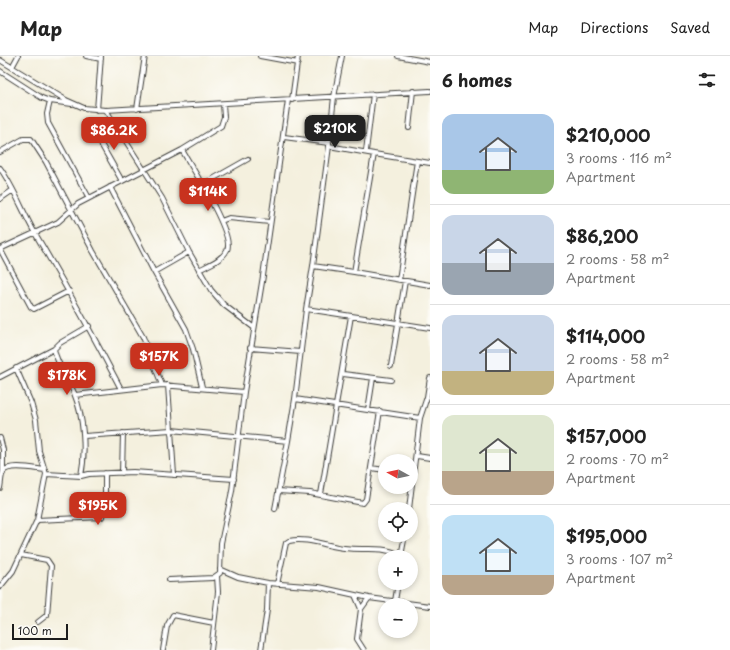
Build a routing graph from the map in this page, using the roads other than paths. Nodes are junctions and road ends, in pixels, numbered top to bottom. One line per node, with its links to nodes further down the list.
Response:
1 (18, 56): 13 (street)
2 (86, 56): 9 (street)
3 (145, 56): 23 (street)
4 (260, 56): 5 (street)
5 (270, 56): 11 (street)
6 (298, 56): 11 (street)
7 (342, 56): 18 (street)
8 (398, 56): 12 (street)
9 (101, 58): 24 (street)
10 (0, 60): 13 (street)
11 (298, 62): 19 (street)
12 (430, 62)
13 (12, 67): 22 (street)
14 (0, 72): 20 (street)
15 (430, 91): 16 (street)
16 (413, 92): 17 (street); 26 (street)
17 (373, 94): 18 (street); 31 (street)
18 (334, 97): 19 (street); 29 (street)
19 (290, 100): 21 (street); 28 (street)
20 (50, 101): 22 (street); 43 (street)
21 (223, 104): 23 (street); 30 (street)
22 (78, 105): 24 (street)
23 (137, 109): 25 (street)
24 (97, 110): 25 (street)
25 (106, 110): 38 (street)
26 (409, 128)
27 (93, 130): 39 (street)
28 (284, 137): 29 (street); 47 (street)
29 (329, 145): 31 (street); 51 (street)
30 (182, 150): 38 (street); 40 (street)
31 (366, 151): 33 (street)
32 (0, 152): 45 (street)
33 (374, 154): 35 (street); 54 (street)
34 (248, 159): 40 (street)
35 (417, 161): 36 (street); 55 (street)
36 (430, 163)
37 (0, 168): 42 (street)
38 (144, 169): 39 (street); 50 (street)
39 (122, 181): 41 (street)
40 (202, 185): 46 (street)
41 (110, 186): 43 (street); 53 (street)
42 (13, 190): 44 (street); 48 (street)
43 (89, 198): 45 (street)
44 (0, 199)
45 (72, 210): 48 (street); 75 (street)
46 (221, 221): 47 (street); 52 (street)
47 (270, 222): 63 (street)
48 (35, 233): 49 (street); 58 (street)
49 (0, 249): 58 (street)
50 (189, 252): 52 (street); 53 (street)
51 (313, 266): 54 (street); 59 (street)
52 (199, 270): 63 (street)
53 (154, 272): 77 (street)
54 (354, 272): 55 (street)
55 (399, 280): 56 (street)
56 (405, 281): 57 (street); 61 (street)
57 (430, 285)
58 (69, 291): 62 (street)
59 (306, 309): 60 (street); 67 (street)
60 (351, 316): 61 (street); 70 (street)
61 (397, 322): 64 (street); 68 (street)
62 (88, 326): 66 (street); 78 (street)
63 (253, 327): 65 (street)
64 (430, 328)
65 (250, 348): 67 (street); 79 (street)
66 (54, 349): 69 (street); 80 (street)
67 (301, 352): 81 (street)
68 (391, 366)
69 (16, 368): 71 (street); 98 (street)
70 (342, 374): 72 (street); 82 (street)
71 (0, 377)
72 (373, 378): 74 (street); 83 (street)
73 (430, 378): 85 (street)
74 (391, 380)
75 (162, 385): 76 (street); 78 (street)
76 (168, 385): 77 (street); 86 (street)
77 (202, 387): 79 (street)
78 (121, 389): 80 (street)
79 (244, 392): 89 (street)
80 (75, 395): 88 (street)
81 (296, 399): 82 (street); 91 (street)
82 (337, 405): 83 (street); 106 (street)
83 (368, 410): 84 (street)
84 (380, 411): 85 (street); 95 (street)
85 (420, 418): 92 (street)
86 (171, 430): 87 (street); 89 (street); 101 (street)
87 (123, 433): 88 (street); 100 (street)
88 (84, 436): 102 (street)
89 (239, 436): 91 (street); 103 (street)
90 (0, 438): 97 (street)
91 (288, 441): 105 (street)
92 (417, 454)
93 (418, 456): 94 (street)
94 (430, 458)
95 (370, 468): 96 (street); 106 (street)
96 (378, 469)
97 (3, 472): 98 (street); 104 (street)
98 (46, 472): 102 (street); 108 (street)
99 (105, 473): 100 (street); 102 (street); 108 (street)
100 (122, 473): 101 (street)
101 (174, 475): 103 (street)
102 (81, 476)
103 (234, 479): 111 (street)
104 (0, 488)
105 (278, 491): 106 (street); 107 (street)
106 (321, 494)
107 (275, 509)
108 (37, 520): 110 (street)
109 (384, 550): 115 (street)
110 (21, 555): 116 (street); 123 (street)
111 (220, 569): 112 (street); 114 (street)
112 (217, 576): 113 (street); 124 (street)
113 (168, 580)
114 (268, 583): 115 (street); 128 (street)
115 (277, 584): 117 (street)
116 (0, 587)
117 (355, 595): 118 (street); 122 (street)
118 (369, 598): 119 (street); 122 (street)
119 (378, 599)
120 (418, 604): 121 (street)
121 (430, 606)
122 (361, 609): 125 (street)
123 (38, 622)
124 (214, 623): 126 (street); 127 (street)
125 (361, 646): 129 (street); 130 (street)
126 (163, 650)
127 (211, 650)
128 (261, 650)
129 (356, 650)
130 (364, 650)

